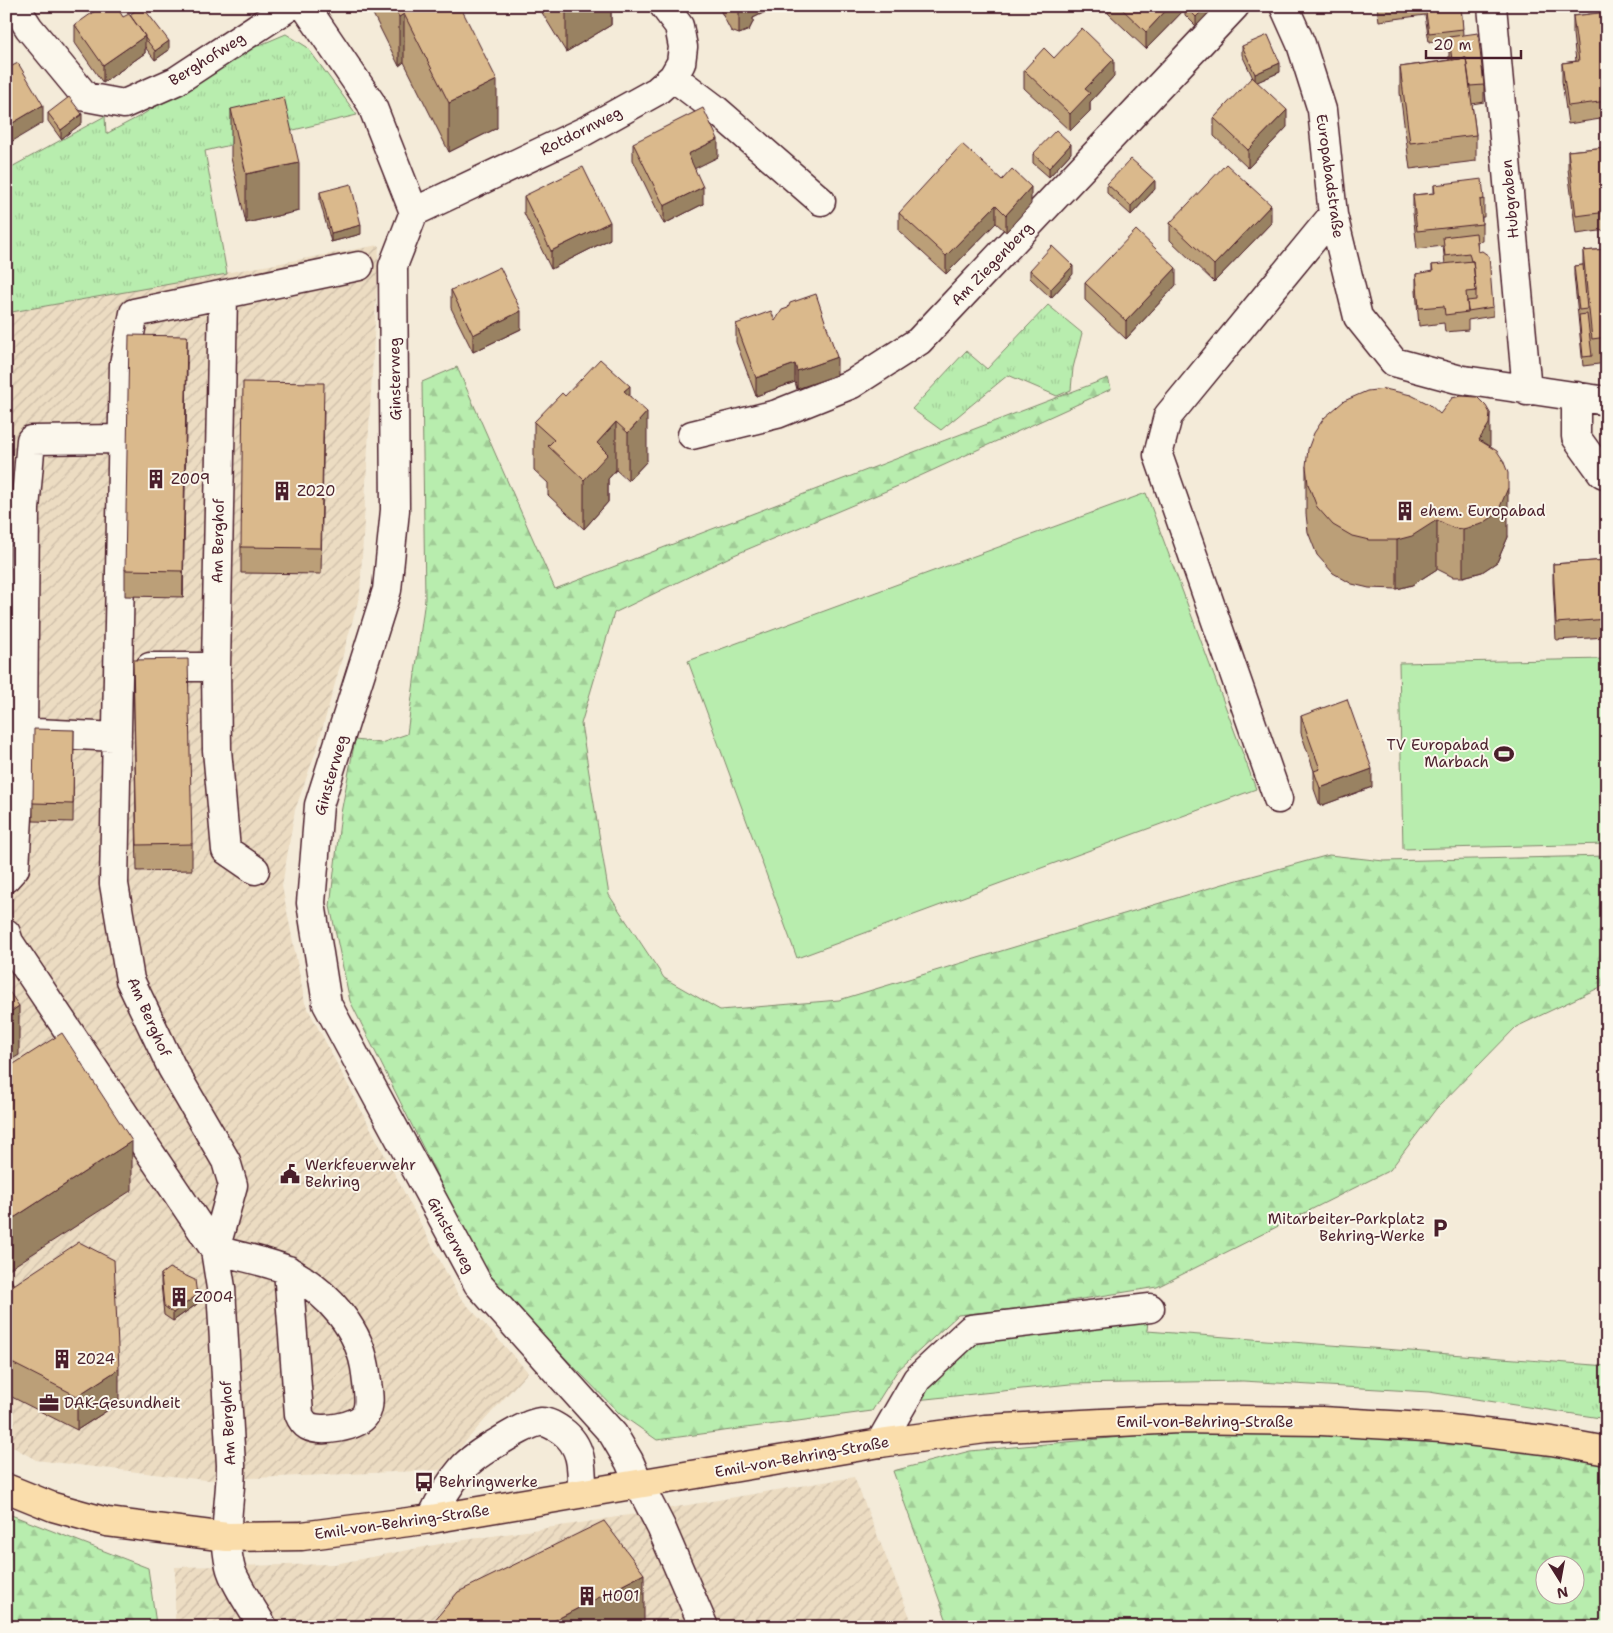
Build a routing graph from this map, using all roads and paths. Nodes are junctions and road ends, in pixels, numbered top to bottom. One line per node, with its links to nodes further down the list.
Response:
1 (15, 6): 2 (street, Berghofweg)
2 (290, 6)
3 (305, 6): 10 (street)
4 (664, 6): 8 (street, Rotdornweg)
5 (1235, 6): 17 (street, Am Ziegenberg)
6 (1284, 6): 11 (street, Europabadstraße)
7 (1492, 6): 14 (street, Hubgraben)
8 (673, 77): 9 (street); 10 (street, Rotdornweg)
9 (821, 201)
10 (414, 212): 36 (street, Ginsterweg)
11 (1332, 215): 14 (street, Europabadstraße); 25 (street)
12 (358, 266): 13 (street, Am Berghof)
13 (223, 295): 18 (street, Am Berghof); 22 (street, Am Berghof)
14 (1527, 391): 15 (street, Europabadstraße)
15 (1576, 396): 16 (street, Europabadstraße); 19 (street)
16 (1607, 401)
17 (692, 435)
18 (122, 439): 20 (street); 21 (street, Am Berghof)
19 (1607, 475)
20 (16, 504): 23 (street)
21 (118, 667): 22 (street); 24 (street, Am Berghof)
22 (216, 667): 26 (street, Am Berghof)
23 (23, 732): 24 (street); 27 (street)
24 (117, 737): 31 (street, Am Berghof)
25 (1278, 799)
26 (255, 870)
27 (6, 878)
28 (7, 940): 29 (street, Am Berghof)
29 (75, 1040): 30 (street); 31 (street, Am Berghof)
30 (52, 1055)
31 (215, 1250): 32 (street); 40 (street, Am Berghof)
32 (288, 1270): 32 (street)
33 (1150, 1308): 34 (street)
34 (880, 1444): 35 (main road, Emil-von-Behring-Straße); 36 (main road, Emil-von-Behring-Straße)
35 (1607, 1451)
36 (639, 1484): 38 (main road, Emil-von-Behring-Straße); 42 (street, Ginsterweg)
37 (6, 1488): 40 (main road, Emil-von-Behring-Straße)
38 (582, 1493): 39 (main road, Emil-von-Behring-Straße); 39 (street)
39 (431, 1519): 40 (main road, Emil-von-Behring-Straße)
40 (226, 1537): 41 (street, Am Berghof)
41 (263, 1627)
42 (704, 1627)

